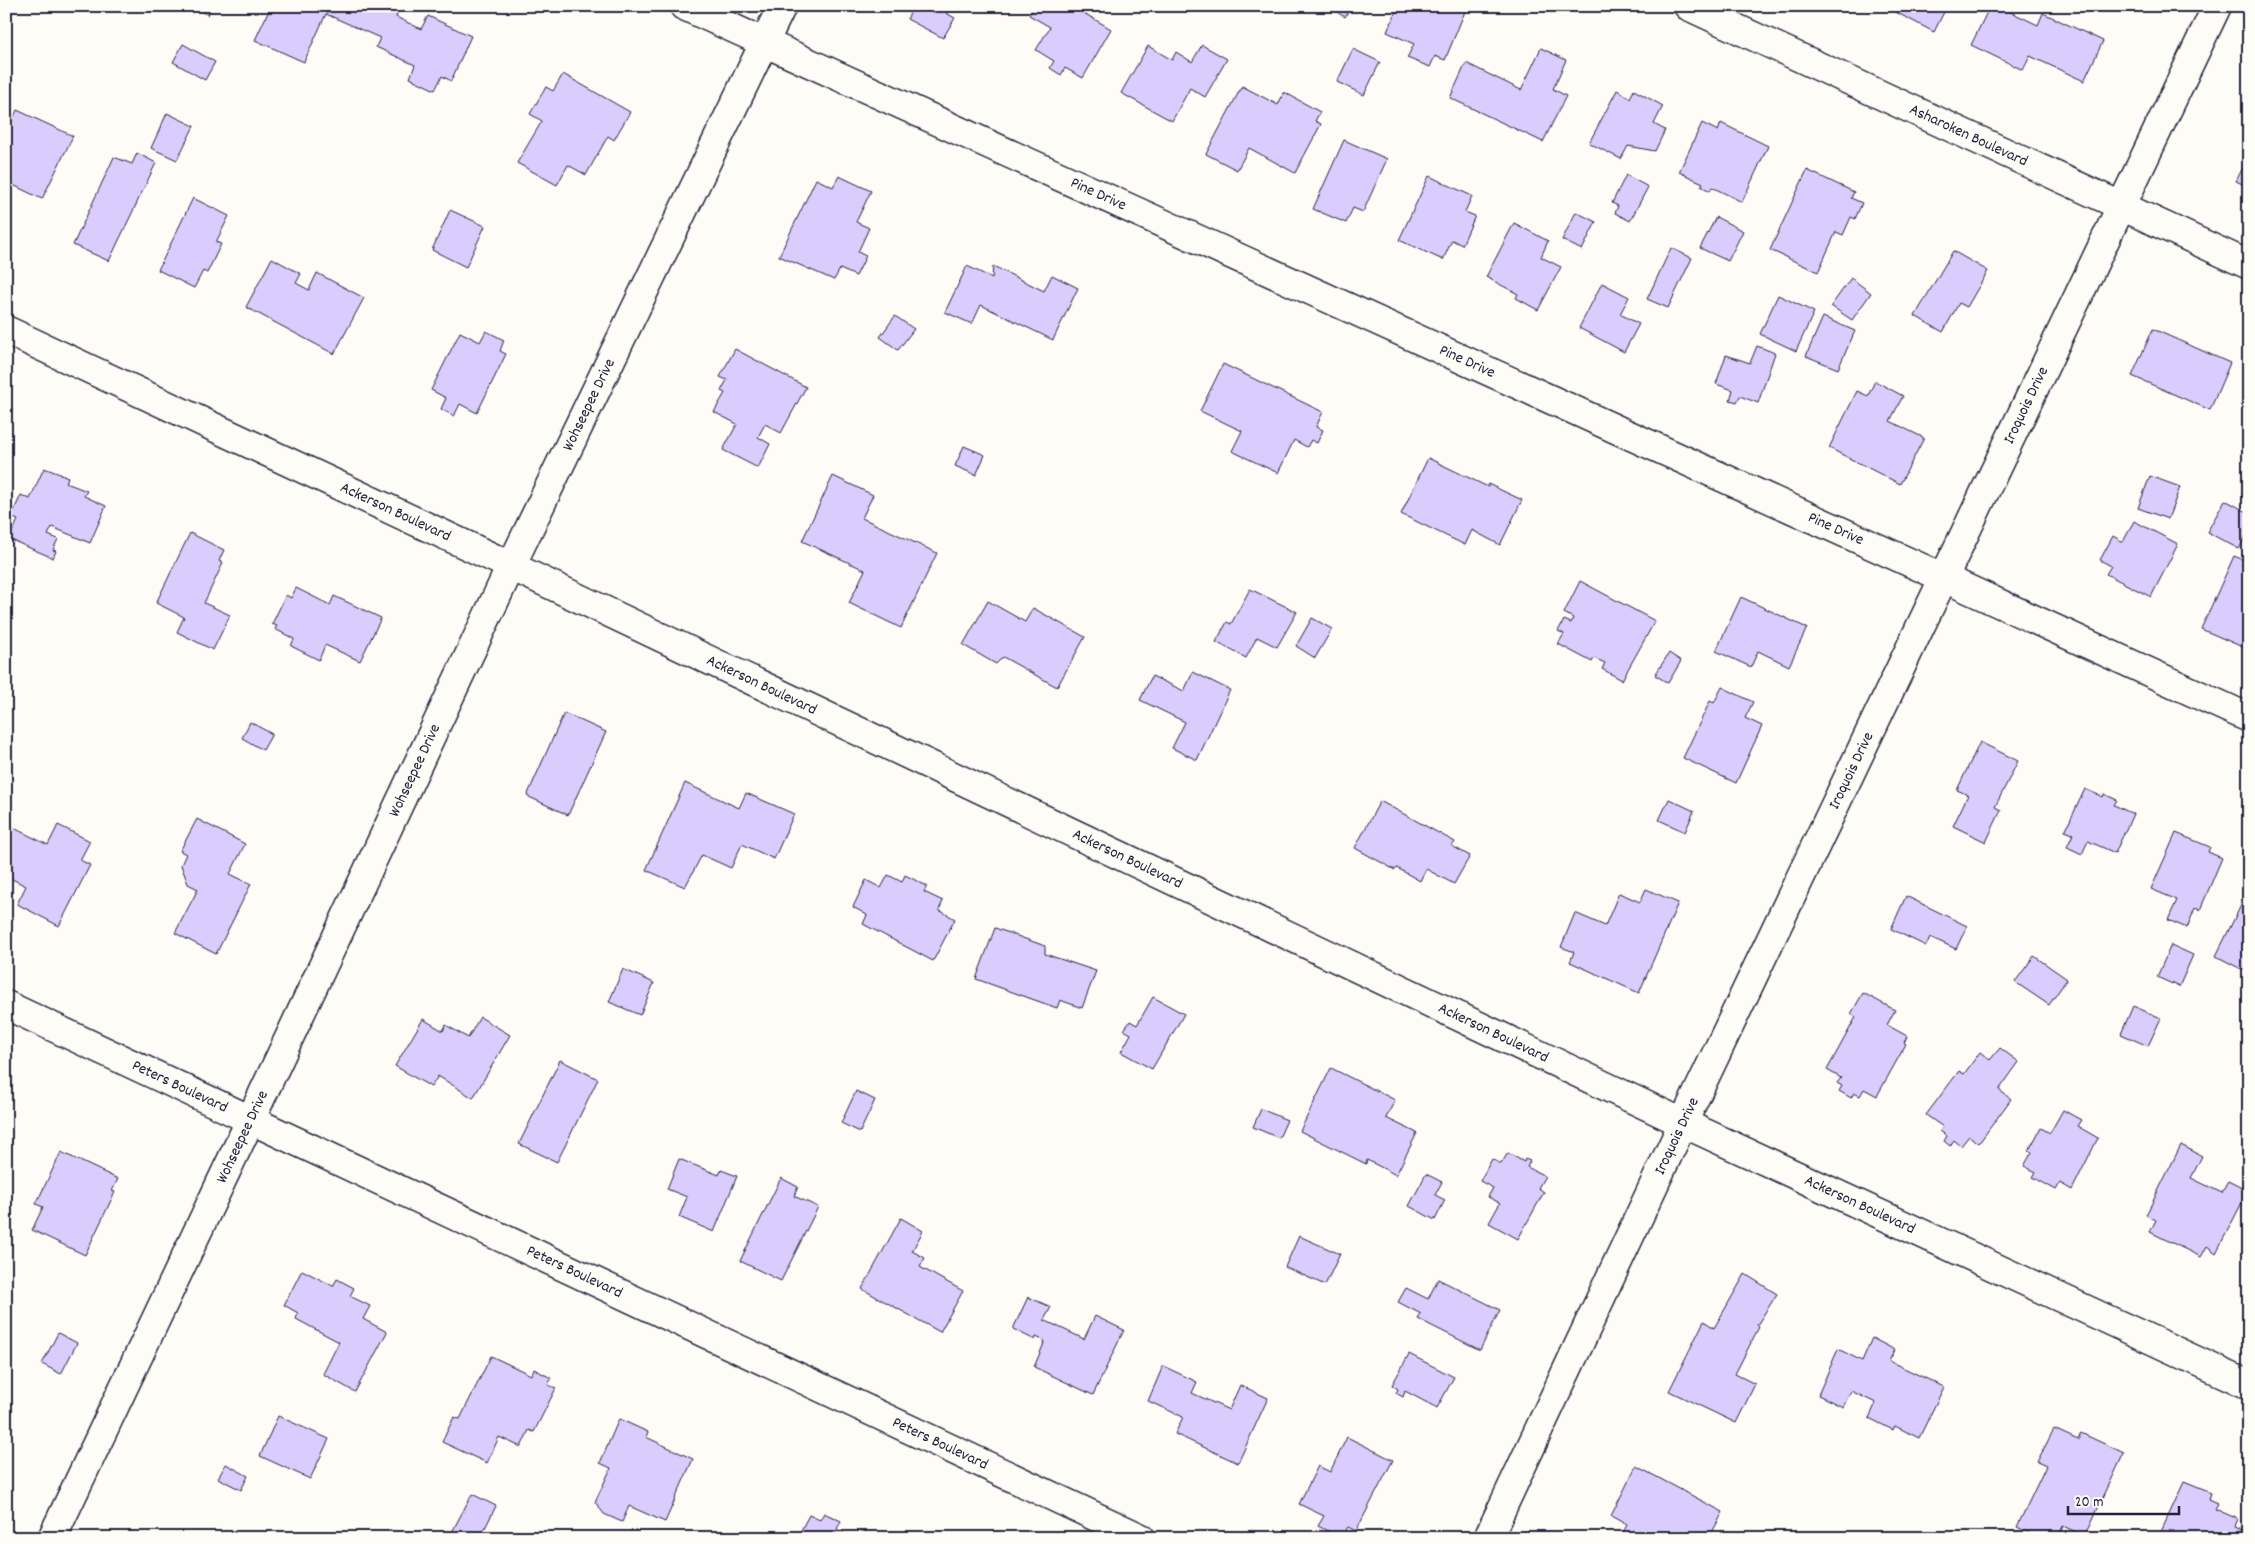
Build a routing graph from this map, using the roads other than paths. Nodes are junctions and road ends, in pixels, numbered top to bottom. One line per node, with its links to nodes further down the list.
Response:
1 (684, 6): 5 (street, Pine Drive)
2 (782, 6): 5 (street, Wohseepee Drive)
3 (1688, 6): 6 (street, Asharoken Boulevard)
4 (2217, 6): 6 (street, Iroquois Drive)
5 (765, 43): 9 (street, Wohseepee Drive); 10 (street, Pine Drive)
6 (2120, 206): 7 (street, Asharoken Boulevard); 10 (street, Iroquois Drive)
7 (2249, 265)
8 (6, 330): 9 (street, Ackerson Boulevard)
9 (511, 566): 13 (street, Wohseepee Drive); 14 (street, Ackerson Boulevard)
10 (1944, 578): 11 (street, Pine Drive); 14 (street, Iroquois Drive)
11 (2249, 718)
12 (6, 1005): 13 (street, Peters Boulevard)
13 (250, 1121): 16 (street, Wohseepee Drive); 17 (street, Peters Boulevard)
14 (1683, 1123): 15 (street, Ackerson Boulevard); 18 (street, Iroquois Drive)
15 (2249, 1385)
16 (52, 1538)
17 (1141, 1538)
18 (1488, 1538)

